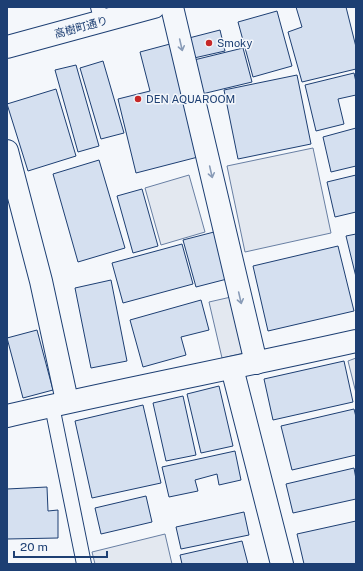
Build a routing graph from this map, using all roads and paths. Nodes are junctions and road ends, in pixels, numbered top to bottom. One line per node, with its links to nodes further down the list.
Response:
1 (154, 7): 3 (street, 高樹町通り)
2 (172, 7): 7 (street, one-way to 7)
3 (100, 14): 4 (street, 高樹町通り)
4 (7, 47)
5 (7, 151): 9 (street)
6 (356, 341): 7 (street)
7 (256, 363): 8 (street)
8 (232, 368): 9 (street); 12 (street)
9 (60, 404): 10 (street); 11 (lane)
10 (7, 416)
11 (84, 564)
12 (282, 564)

